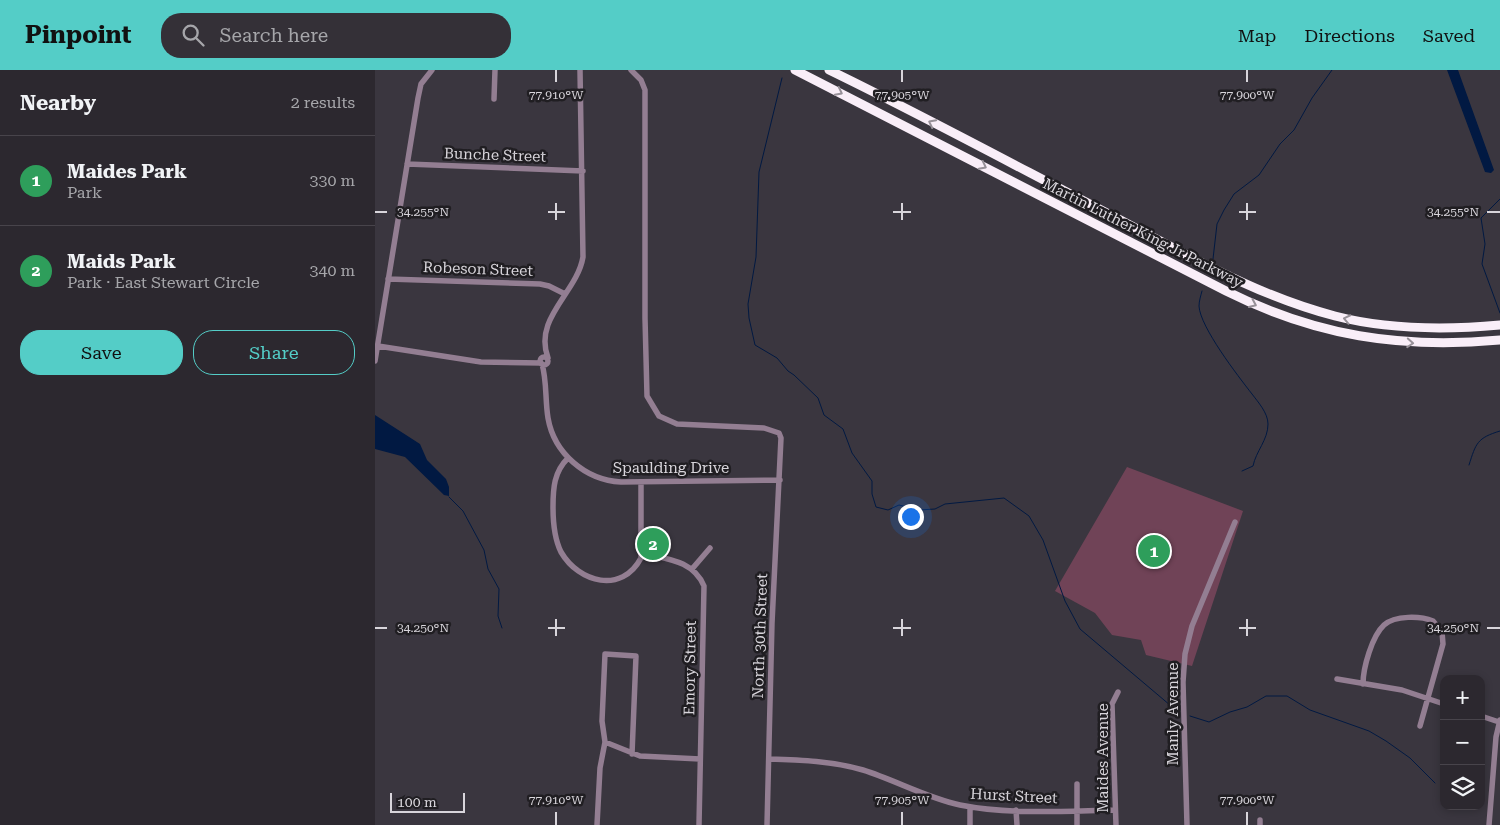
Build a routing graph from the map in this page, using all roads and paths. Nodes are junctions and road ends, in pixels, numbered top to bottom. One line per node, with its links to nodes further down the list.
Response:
1 (432, 70): 8 (street)
2 (495, 70): 7 (street)
3 (580, 70): 9 (street)
4 (631, 70): 18 (street, North 30th Street)
5 (795, 70): 13 (highway, Martin Luther King Jr Parkway, one-way to 13)
6 (829, 70): 12 (highway, Martin Luther King Jr Parkway, one-way to 6)
7 (494, 99)
8 (407, 164): 9 (street, Bunche Street); 10 (street)
9 (583, 170): 11 (street)
10 (388, 279): 11 (street, Robeson Street); 14 (street)
11 (565, 294): 15 (street)
12 (1500, 325)
13 (1500, 340)
14 (378, 346): 15 (street); 16 (street)
15 (544, 359): 17 (street)
16 (375, 361)
17 (568, 458): 19 (street, Spaulding Drive); 22 (street)
18 (779, 480): 19 (street, Spaulding Drive); 34 (street, North 30th Street)
19 (641, 482): 22 (street)
20 (1235, 522): 48 (street, Manly Avenue)
21 (710, 548): 23 (street)
22 (642, 553): 23 (street)
23 (692, 569): 35 (street, Emory Street)
24 (1337, 679): 25 (street)
25 (1363, 684): 27 (street); 27 (street)
26 (1118, 692): 39 (street, Maides Avenue)
27 (1428, 698): 28 (street); 31 (street)
28 (1440, 702)
29 (1485, 717): 30 (street)
30 (1500, 721): 49 (street)
31 (1420, 726)
32 (605, 742): 33 (street); 33 (street); 41 (street)
33 (632, 754): 35 (street)
34 (769, 759): 37 (street, Hurst Street); 43 (street, North 30th Street)
35 (701, 760): 42 (street, Emory Street)
36 (1077, 784): 40 (street)
37 (970, 807): 38 (street, Hurst Street); 44 (street)
38 (1016, 810): 40 (street, Hurst Street); 45 (street)
39 (1115, 810): 40 (street, Hurst Street); 47 (street, Maides Avenue)
40 (1077, 811): 46 (street)
41 (597, 825)
42 (699, 825)
43 (767, 825)
44 (970, 825)
45 (1017, 825)
46 (1077, 825)
47 (1115, 825)
48 (1187, 825)
49 (1489, 825)

